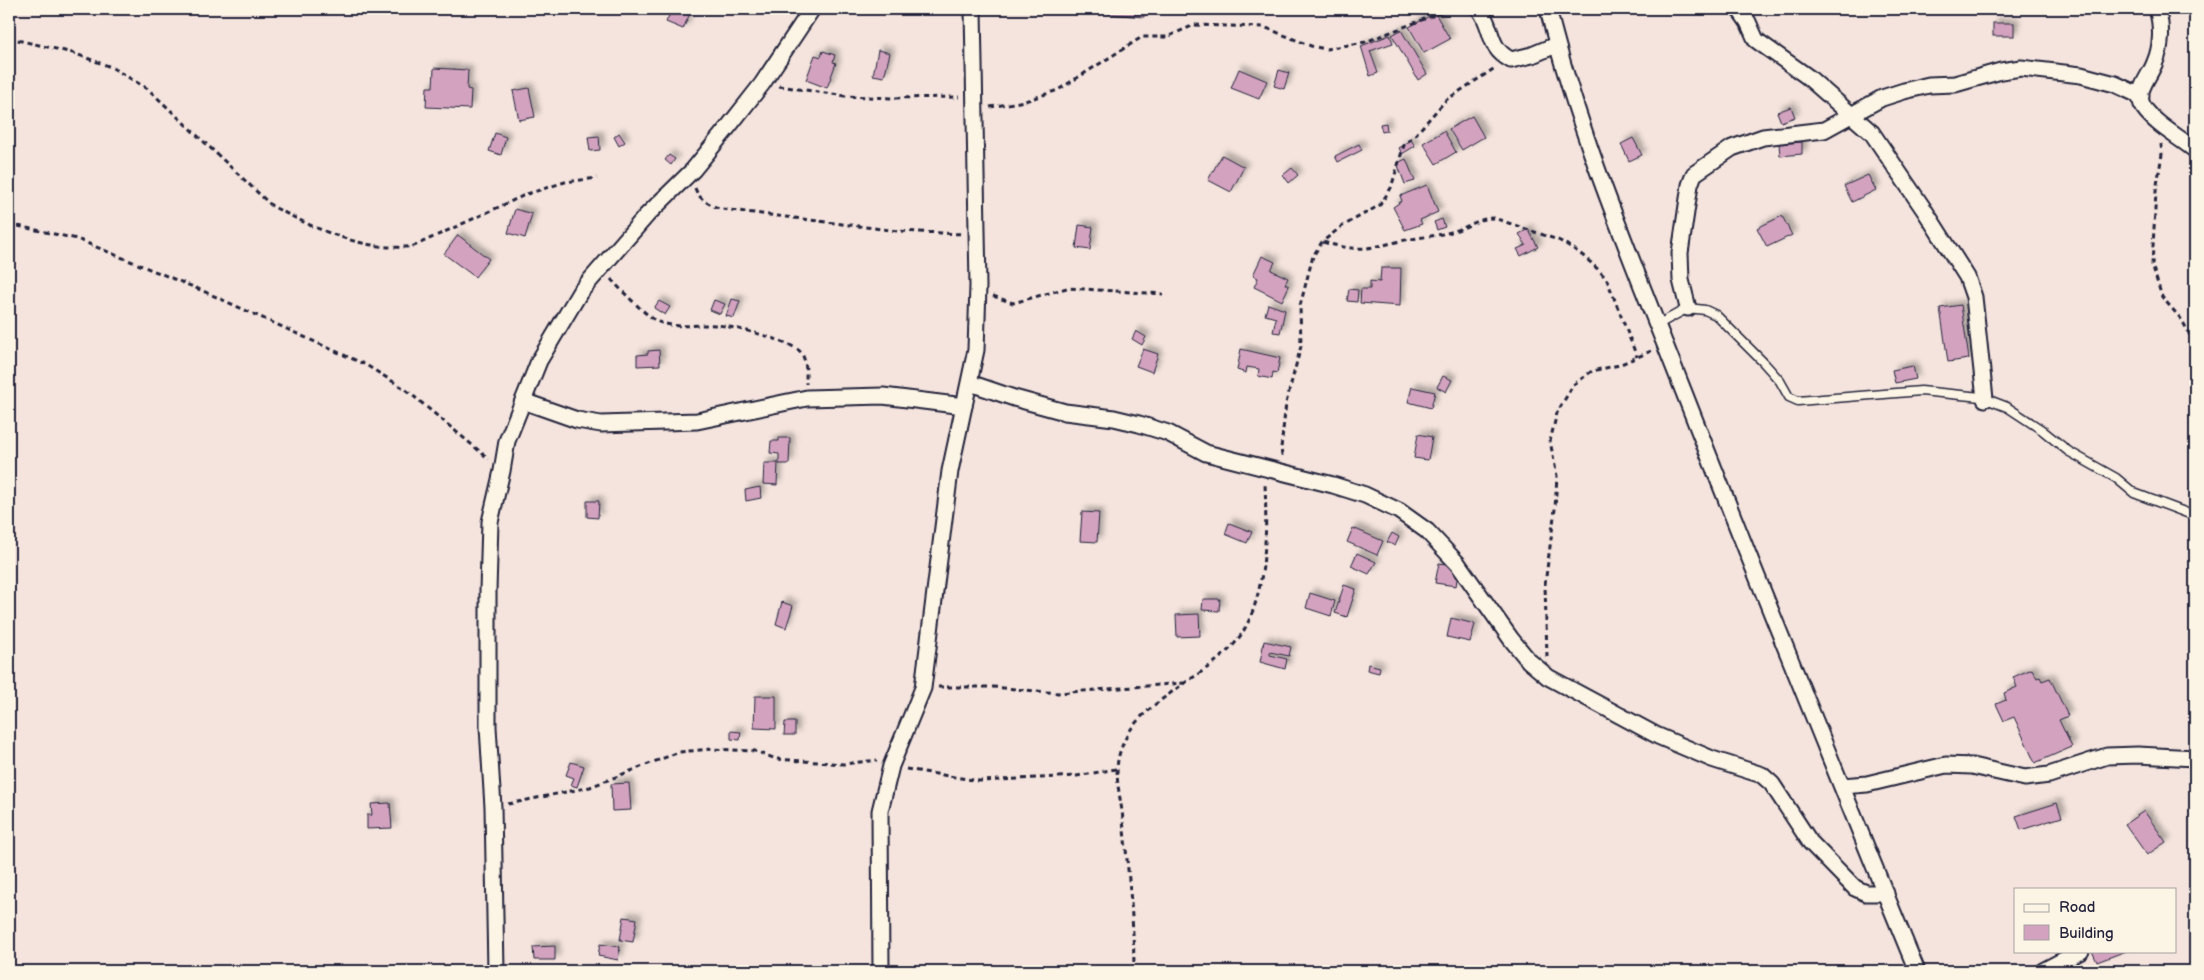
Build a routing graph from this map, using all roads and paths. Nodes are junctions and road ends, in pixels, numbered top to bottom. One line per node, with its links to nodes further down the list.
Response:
1 (812, 9): 11 (street)
2 (973, 9): 13 (street)
3 (1450, 9): 13 (path)
4 (1479, 9): 10 (street)
5 (1548, 9): 9 (street)
6 (1739, 9): 14 (street)
7 (2156, 9): 12 (street)
8 (9, 38): 18 (path)
9 (1556, 44): 10 (street); 26 (street)
10 (1511, 60): 21 (path)
11 (762, 84): 13 (path); 17 (street)
12 (2141, 96): 14 (street); 15 (street)
13 (974, 105): 20 (street)
14 (1853, 116): 25 (street); 32 (street)
15 (2160, 123): 16 (street); 28 (path)
16 (2195, 150)
17 (693, 170): 20 (path); 22 (street)
18 (597, 178)
19 (9, 224): 36 (path)
20 (976, 234): 23 (street)
21 (1322, 242): 29 (path); 37 (path)
22 (606, 262): 31 (path); 33 (street)
23 (978, 286): 24 (path); 30 (street)
24 (1163, 294)
25 (1688, 308): 26 (lane); 32 (lane)
26 (1657, 326): 27 (street)
27 (1665, 345): 29 (path); 45 (street)
28 (2195, 345)
29 (1637, 357): 39 (path)
30 (970, 382): 34 (street); 35 (street)
31 (807, 398): 33 (street); 34 (street)
32 (1985, 399): 38 (lane)
33 (523, 401): 36 (street)
34 (964, 406): 41 (street)
35 (1265, 466): 37 (street); 40 (path)
36 (502, 471): 46 (street)
37 (1285, 473): 39 (street)
38 (2195, 516)
39 (1548, 677): 47 (street)
40 (1184, 683): 41 (path); 44 (path)
41 (923, 688): 43 (street)
42 (2195, 758): 45 (street)
43 (893, 760): 44 (path); 46 (path); 50 (street)
44 (1116, 769): 51 (path)
45 (1842, 786): 47 (street)
46 (493, 807): 49 (street)
47 (1886, 893): 52 (street)
48 (2079, 952): 53 (street)
49 (496, 971)
50 (881, 971)
51 (1134, 971)
52 (1917, 971)
53 (2042, 971)

